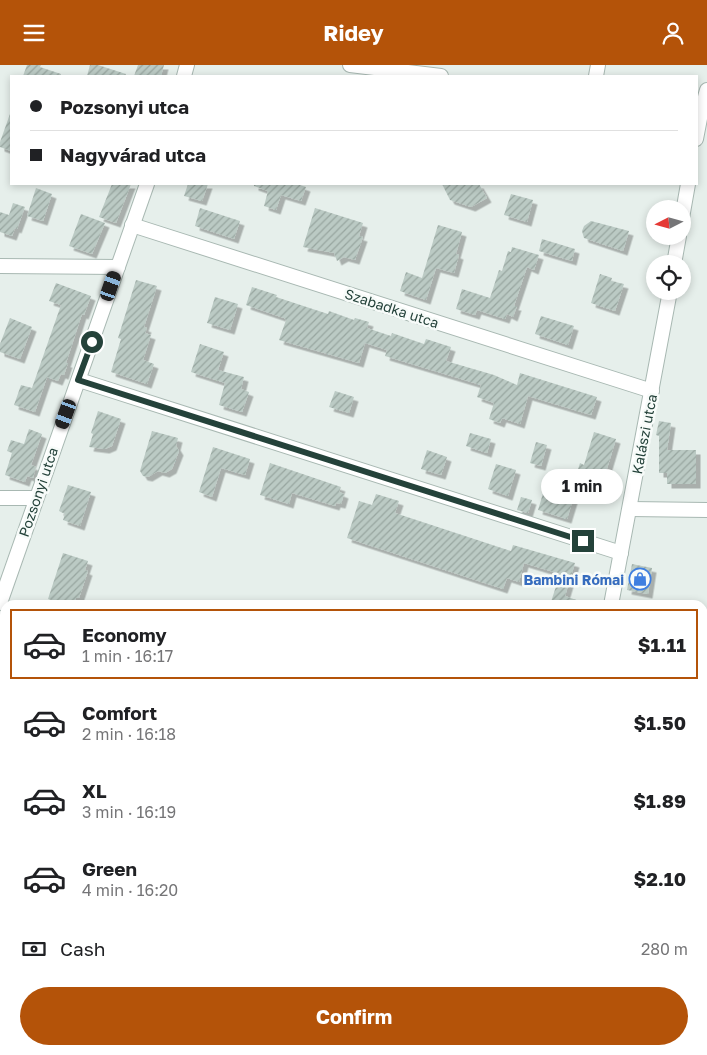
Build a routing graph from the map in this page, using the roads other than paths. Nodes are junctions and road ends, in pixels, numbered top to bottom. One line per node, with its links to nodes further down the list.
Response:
1 (350, 65): 2 (street)
2 (433, 75)
3 (707, 90): 4 (street)
4 (702, 108): 5 (street)
5 (698, 129)
6 (147, 185): 9 (street, Pozsonyi utca)
7 (688, 185): 8 (street)
8 (685, 200)
9 (132, 225): 11 (street, Pozsonyi utca); 14 (street, Szabadka utca)
10 (0, 266): 11 (street)
11 (118, 267): 13 (street, Pozsonyi utca)
12 (668, 300): 14 (street, Kalászi utca)
13 (78, 380): 16 (street, Pozsonyi utca); 19 (street)
14 (652, 391): 17 (street, Kalászi utca)
15 (0, 498): 16 (street)
16 (35, 499): 20 (street, Pozsonyi utca)
17 (630, 509): 18 (street); 19 (street, Kalászi utca)
18 (707, 510)
19 (621, 553): 21 (street, Kalászi utca)
20 (1, 600)
21 (612, 600)

